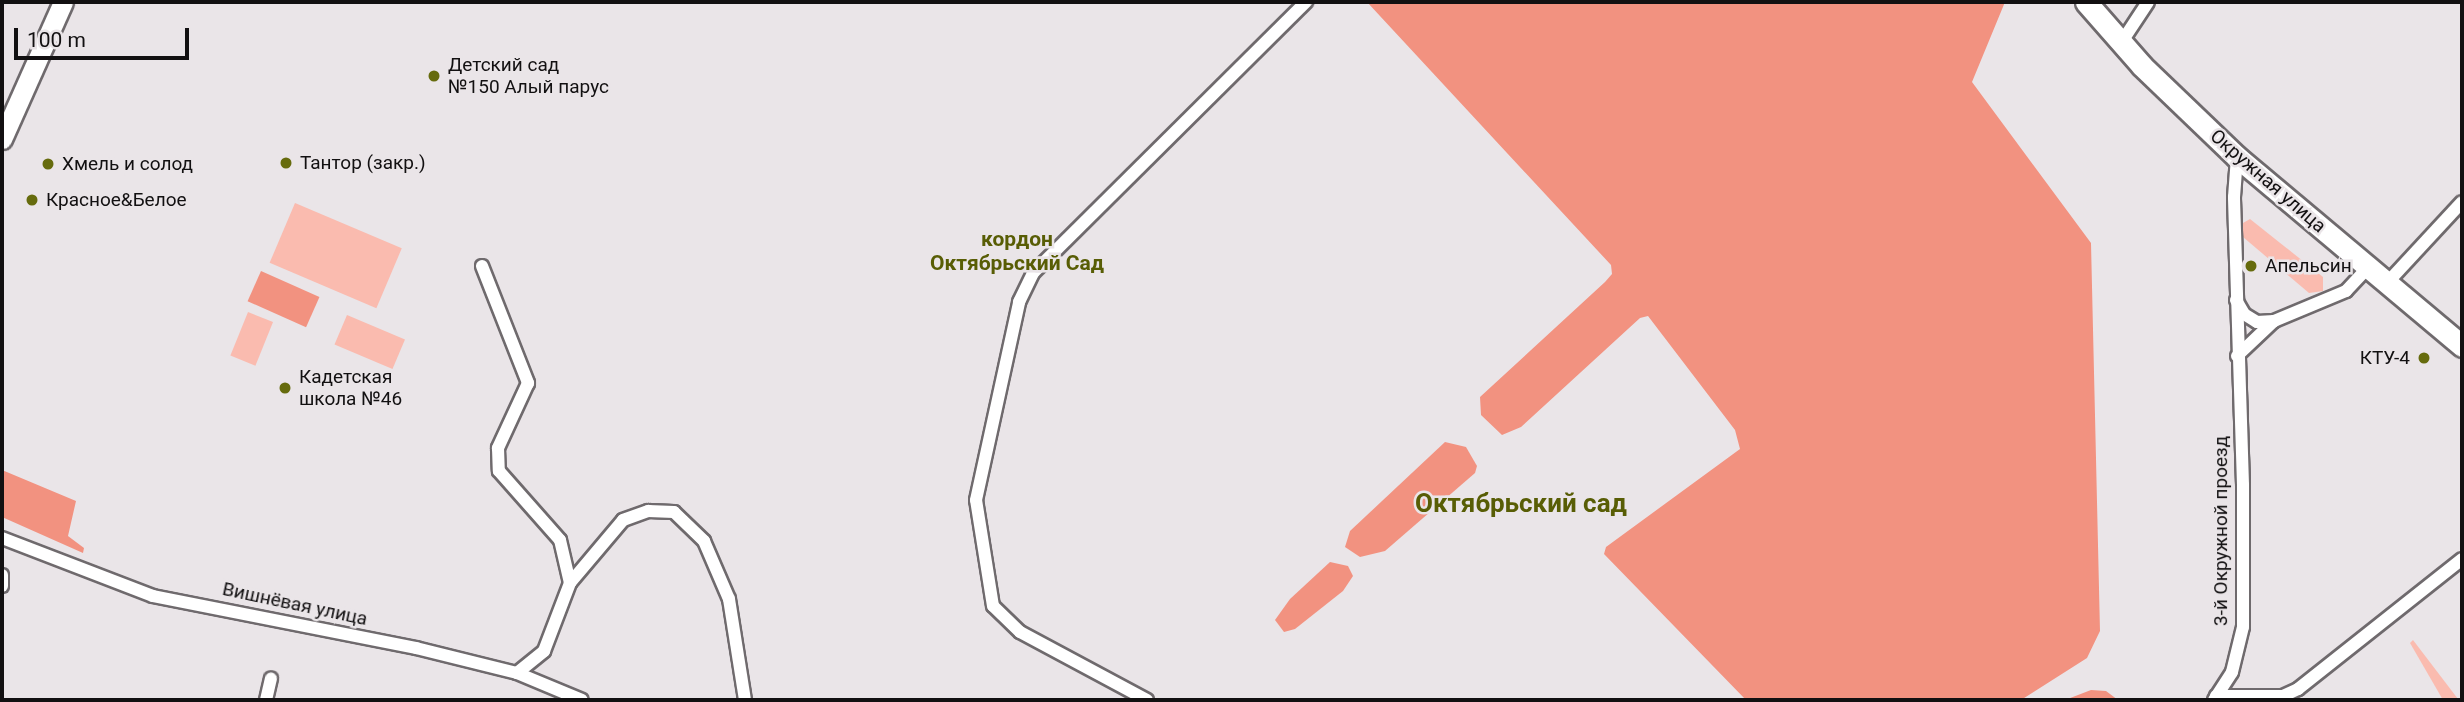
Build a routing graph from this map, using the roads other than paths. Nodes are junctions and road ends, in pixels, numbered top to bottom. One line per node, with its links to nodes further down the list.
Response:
1 (63, 2): 6 (main road)
2 (1306, 2): 27 (street)
3 (2086, 2): 5 (main road, Окружная улица)
4 (2148, 2): 5 (street)
5 (2121, 43): 7 (main road, Окружная улица)
6 (2, 139)
7 (2237, 157): 10 (main road, Окружная улица); 12 (street, 3-й Окружной проезд)
8 (2462, 202): 11 (street)
9 (482, 266): 19 (street)
10 (2368, 267): 11 (main road, Окружная улица); 13 (street)
11 (2388, 283): 14 (main road, Окружная улица)
12 (2236, 300): 13 (street); 15 (street, 3-й Окружной проезд)
13 (2274, 321): 15 (street)
14 (2462, 346)
15 (2237, 356): 24 (street, 3-й Окружной проезд)
16 (2, 538): 21 (street, Вишнёвая улица)
17 (2462, 559): 24 (street)
18 (2, 575): 20 (street)
19 (570, 583): 21 (street); 26 (street)
20 (2, 586)
21 (517, 673): 25 (street, Вишнёвая улица)
22 (271, 679): 23 (street)
23 (271, 698)
24 (2215, 698)
25 (582, 700)
26 (745, 700)
27 (1147, 700)

